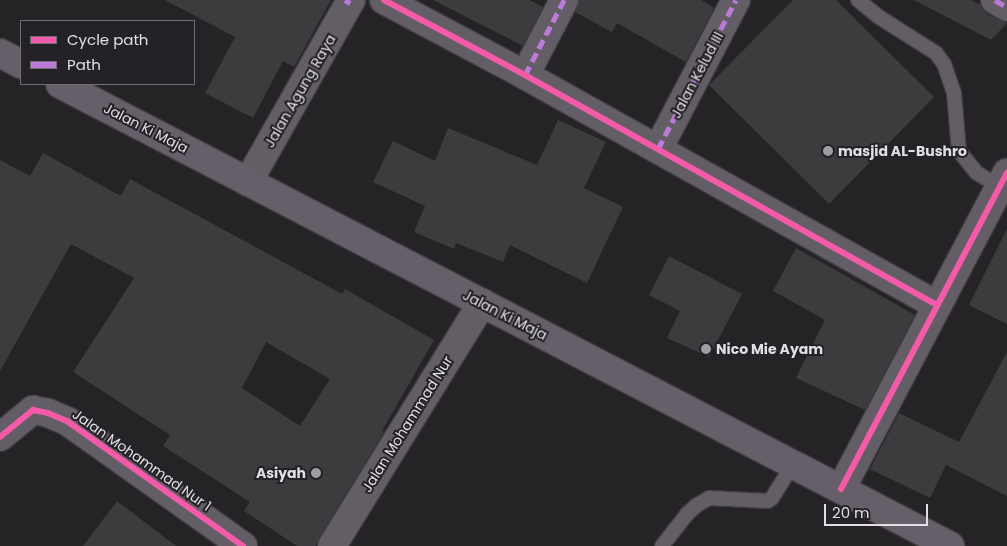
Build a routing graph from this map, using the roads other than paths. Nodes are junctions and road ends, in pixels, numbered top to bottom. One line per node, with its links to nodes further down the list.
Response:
1 (384, 0): 10 (street)
2 (564, 0): 10 (street)
3 (736, 0): 12 (street, Jalan Kelud III)
4 (858, 0): 13 (lane)
5 (995, 0): 7 (street)
6 (349, 1): 14 (street, Jalan Agung Raya)
7 (1007, 7)
8 (0, 53): 9 (main road)
9 (20, 63)
10 (525, 75): 12 (street)
11 (62, 85): 14 (main road, Jalan Ki Maja)
12 (658, 149): 16 (street)
13 (1004, 180): 16 (street)
14 (248, 182): 15 (main road, Jalan Ki Maja)
15 (482, 303): 18 (main road, Jalan Ki Maja); 21 (street, Jalan Mohammad Nur)
16 (937, 305): 19 (street)
17 (0, 436): 20 (street, Jalan Mohammad Nur 1)
18 (793, 464): 19 (main road, Jalan Ki Maja); 22 (lane)
19 (841, 489): 23 (main road, Jalan Ki Maja)
20 (243, 546)
21 (332, 546)
22 (662, 546)
23 (950, 546)

